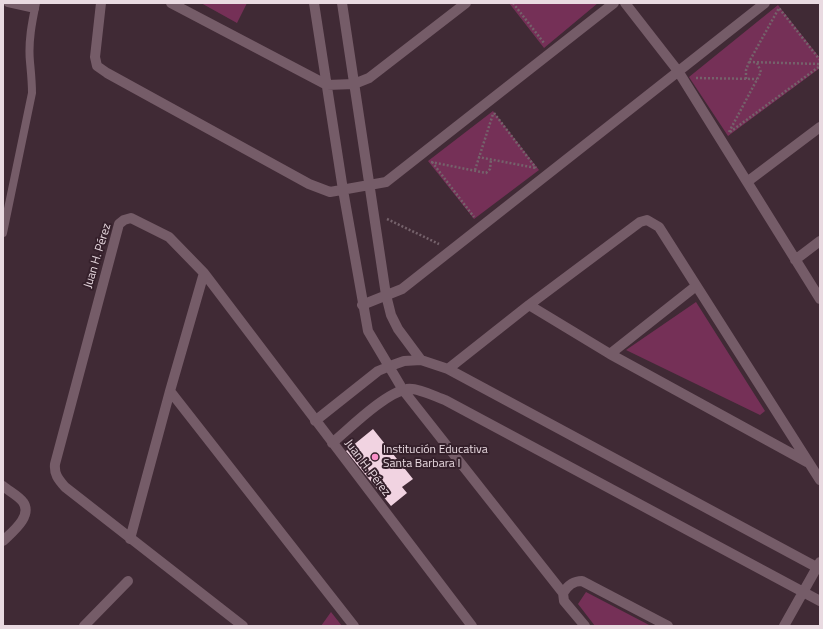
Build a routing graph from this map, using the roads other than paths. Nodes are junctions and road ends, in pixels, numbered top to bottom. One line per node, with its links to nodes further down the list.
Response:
1 (8, 3): 10 (lane)
2 (102, 3): 17 (street)
3 (171, 3): 13 (street)
4 (314, 3): 13 (street)
5 (342, 3): 12 (street)
6 (466, 3): 12 (street)
7 (614, 3): 16 (street)
8 (625, 3): 11 (street)
9 (765, 3): 11 (street)
10 (35, 6): 18 (lane)
11 (678, 71): 15 (street); 23 (street)
12 (354, 84): 13 (street); 16 (street)
13 (327, 85): 17 (street)
14 (820, 128): 15 (street)
15 (747, 182): 20 (street)
16 (370, 185): 17 (street); 23 (street)
17 (343, 190): 25 (street)
18 (3, 233)
19 (820, 241): 20 (street)
20 (795, 260): 24 (street)
21 (204, 273): 32 (street); 33 (street, Juan H. Pérez); 38 (street, Juan H. Pérez)
22 (696, 286): 26 (street); 27 (street); 35 (street)
23 (386, 295): 25 (street); 28 (street)
24 (820, 299)
25 (362, 305): 29 (street)
26 (529, 305): 27 (street); 30 (street)
27 (610, 354): 35 (street)
28 (421, 360): 29 (street); 30 (street)
29 (390, 366): 31 (street); 33 (street)
30 (448, 369): 40 (street)
31 (403, 390): 34 (street); 42 (street); 43 (street)
32 (170, 391): 38 (street); 47 (street)
33 (315, 421): 34 (street, Juan H. Pérez)
34 (332, 443): 48 (street, Juan H. Pérez)
35 (809, 463): 36 (street)
36 (820, 480)
37 (3, 486): 39 (street)
38 (130, 539): 46 (street, Juan H. Pérez)
39 (3, 541)
40 (819, 566): 42 (street)
41 (128, 581): 45 (street)
42 (803, 592): 44 (street); 51 (street)
43 (563, 593): 49 (street); 50 (street)
44 (820, 601)
45 (84, 626)
46 (243, 626)
47 (354, 626)
48 (472, 626)
49 (584, 626)
50 (668, 626)
51 (784, 626)

